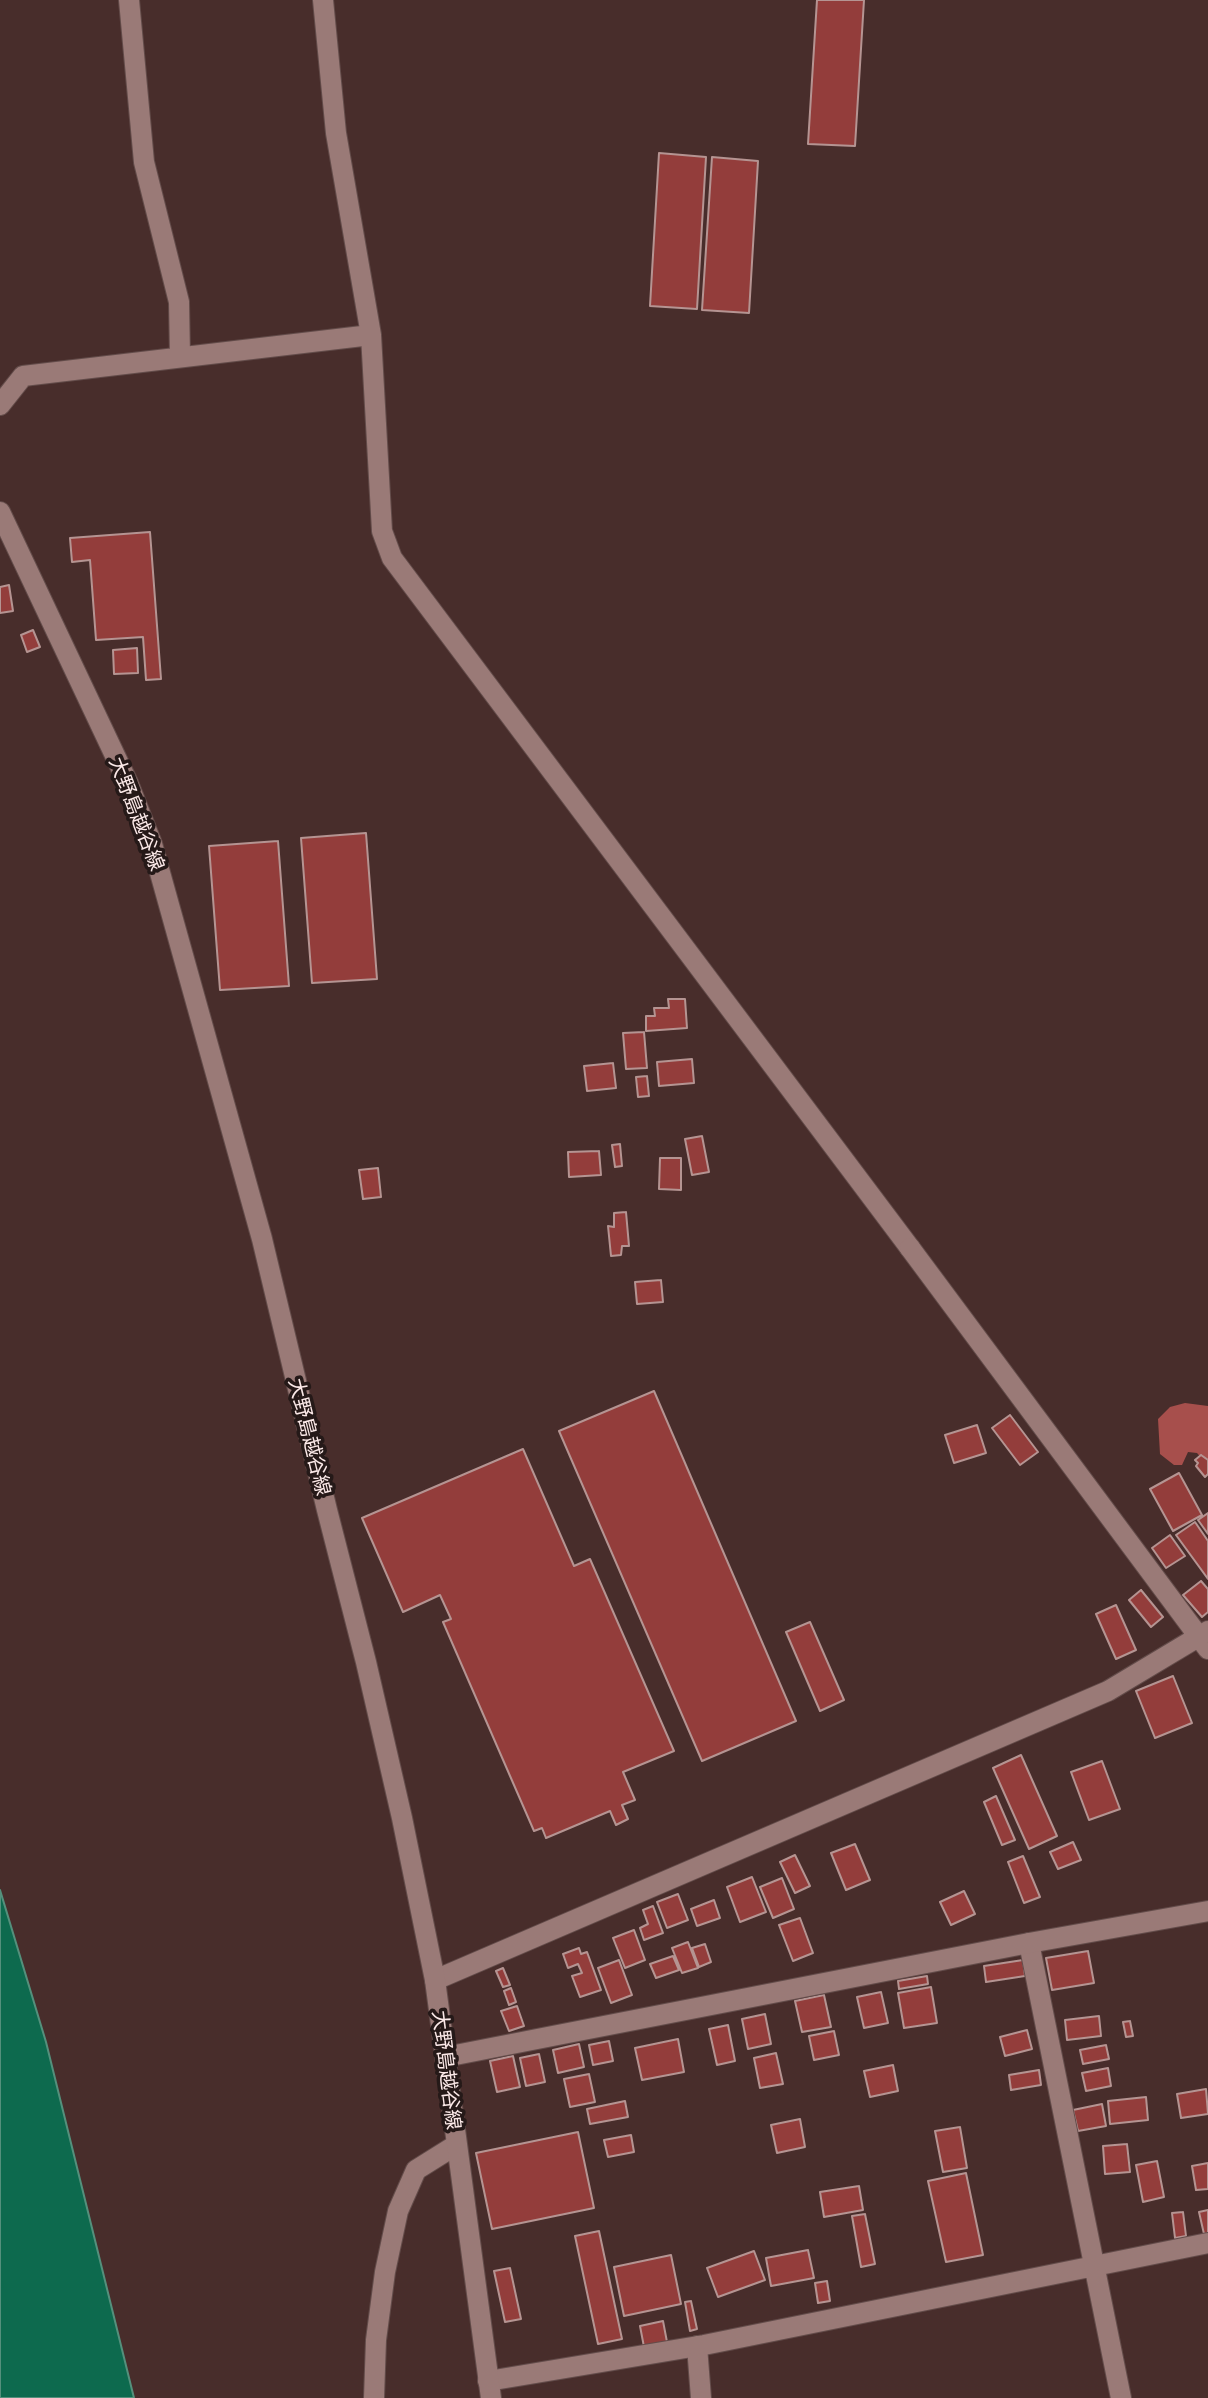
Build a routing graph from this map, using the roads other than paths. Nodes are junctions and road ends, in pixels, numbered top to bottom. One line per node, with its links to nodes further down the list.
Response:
1 (129, 0): 4 (street)
2 (323, 0): 3 (street)
3 (371, 335): 4 (street); 7 (street)
4 (180, 356): 5 (street)
5 (0, 405)
6 (0, 512): 10 (street, 大野島越谷線)
7 (1205, 1639): 10 (street)
8 (1208, 1911): 9 (street)
9 (1029, 1943): 11 (street); 14 (street)
10 (435, 1980): 11 (street, 大野島越谷線)
11 (445, 2057): 12 (street, 大野島越谷線)
12 (456, 2145): 16 (street, 大野島越谷線); 17 (street)
13 (1208, 2243): 14 (street)
14 (1095, 2265): 15 (street); 19 (street)
15 (697, 2346): 16 (street); 18 (street)
16 (490, 2390)
17 (374, 2398)
18 (701, 2398)
19 (1121, 2398)

